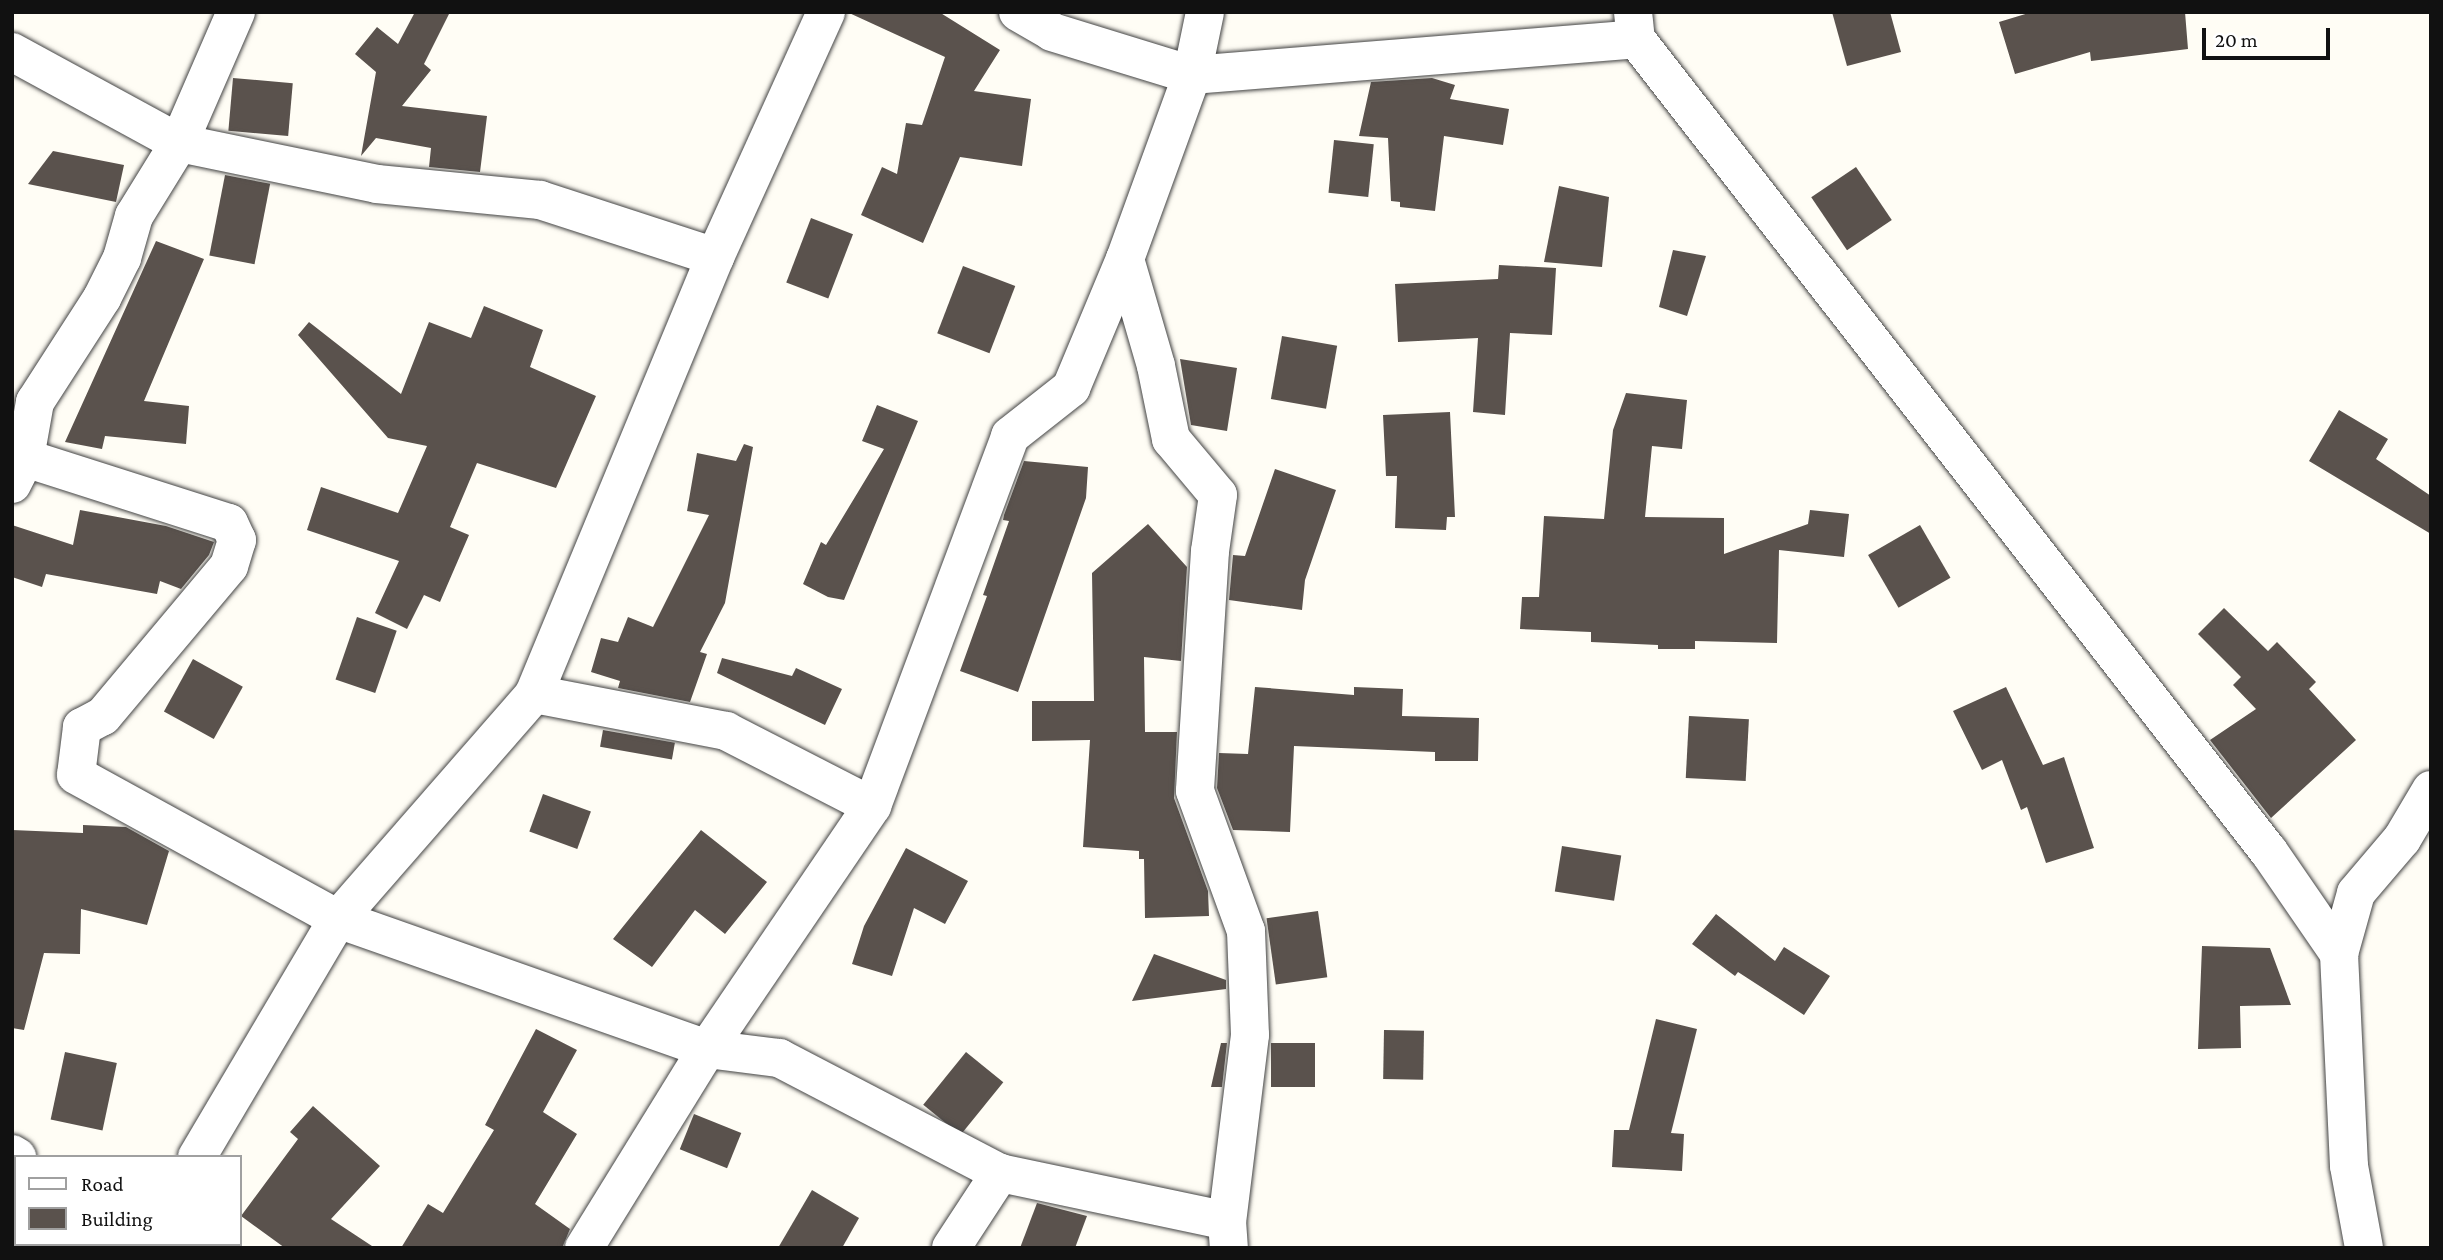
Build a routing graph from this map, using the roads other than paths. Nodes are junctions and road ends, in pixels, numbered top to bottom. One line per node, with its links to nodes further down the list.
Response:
1 (236, 12): 8 (street)
2 (826, 12): 9 (street)
3 (1018, 12): 7 (street)
4 (1205, 12): 7 (street)
5 (1634, 25): 7 (street); 17 (street)
6 (12, 52): 8 (street)
7 (1192, 75): 10 (street)
8 (179, 143): 9 (street); 11 (street)
9 (715, 257): 13 (street)
10 (1125, 259): 15 (street); 21 (street)
11 (24, 396): 12 (street)
12 (19, 471): 16 (street)
13 (534, 694): 15 (street); 16 (street)
14 (2431, 790): 17 (street)
15 (872, 806): 18 (street)
16 (338, 919): 18 (street); 19 (street)
17 (2339, 954): 24 (street)
18 (707, 1049): 20 (street); 22 (street)
19 (198, 1155)
20 (1000, 1173): 21 (street); 23 (street)
21 (1228, 1235)
22 (584, 1248)
23 (951, 1248)
24 (2364, 1248)

